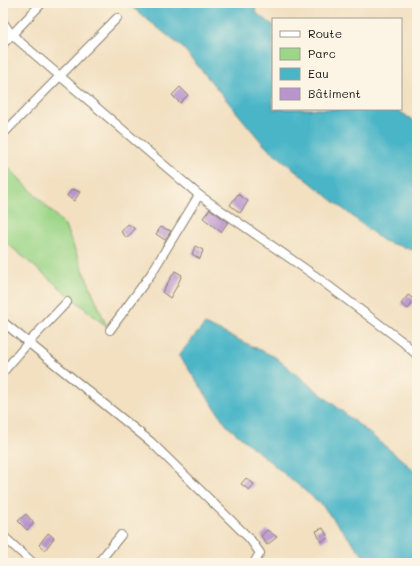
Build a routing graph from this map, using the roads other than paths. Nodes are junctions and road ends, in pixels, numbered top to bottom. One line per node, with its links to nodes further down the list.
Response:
1 (42, 3): 4 (street)
2 (117, 18): 6 (street)
3 (3, 22): 4 (street)
4 (12, 35): 5 (street); 6 (street)
5 (3, 44)
6 (60, 76): 7 (street); 8 (street)
7 (3, 134)
8 (198, 195): 11 (street); 13 (street)
9 (67, 302): 12 (street)
10 (3, 322): 12 (street)
11 (110, 330)
12 (28, 343): 14 (street); 19 (street)
13 (417, 355)
14 (3, 372)
15 (121, 535): 18 (street)
16 (3, 536): 17 (street)
17 (33, 563)
18 (98, 563)
19 (254, 563)

